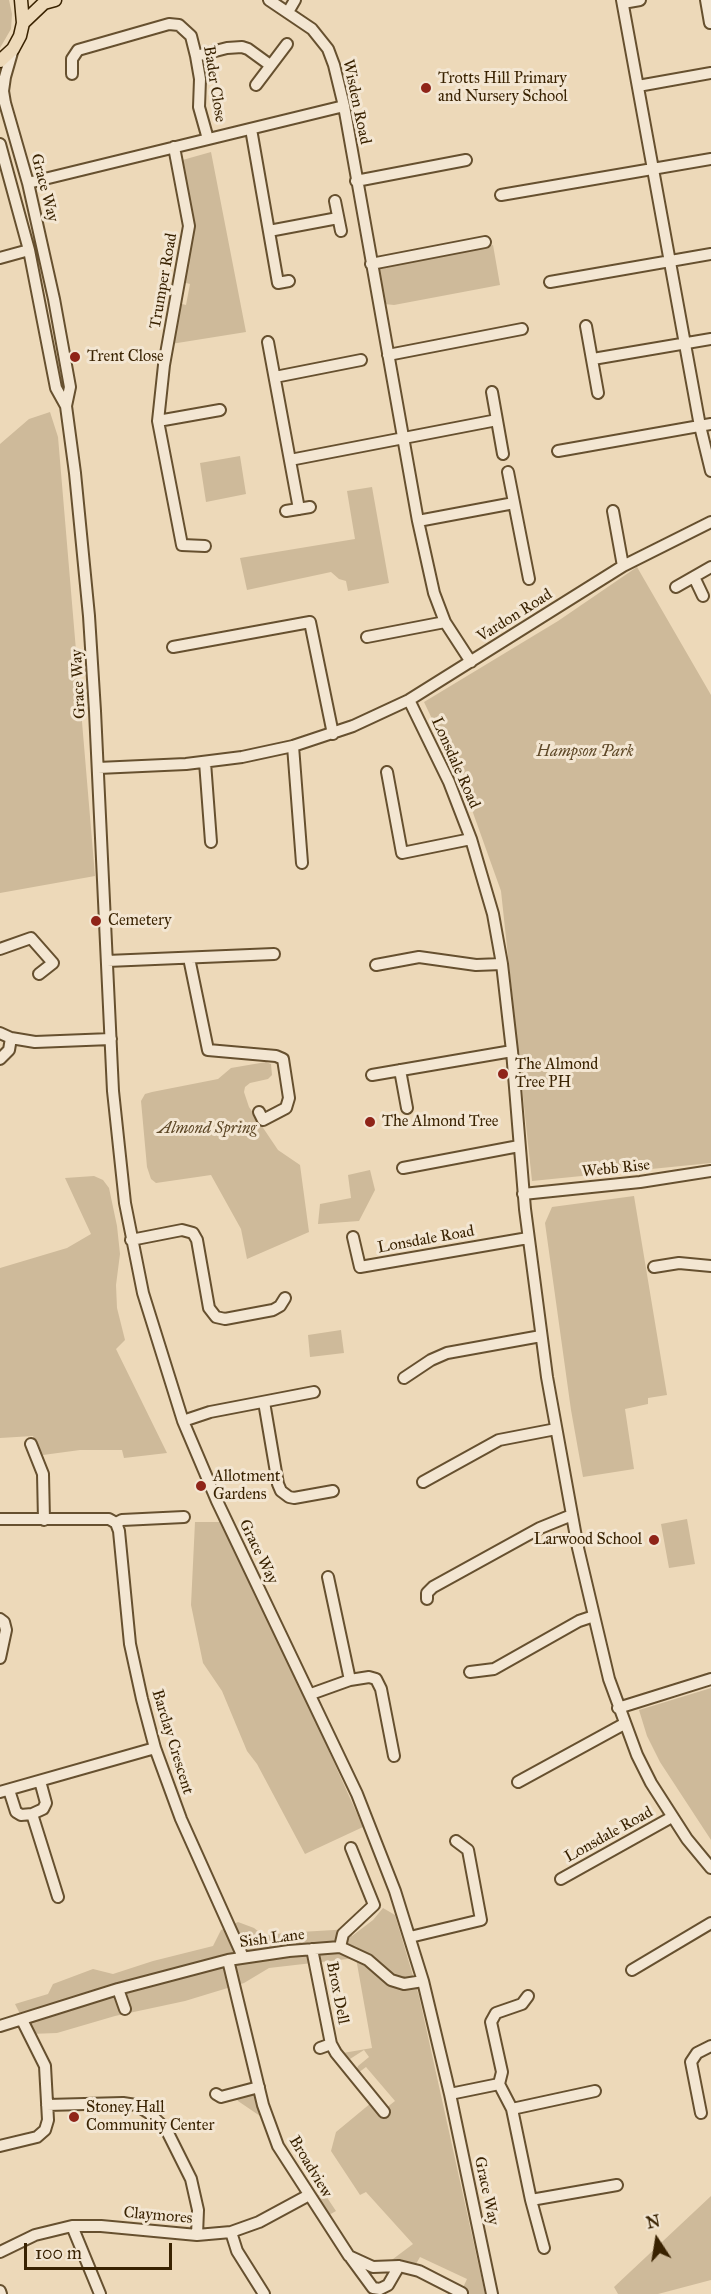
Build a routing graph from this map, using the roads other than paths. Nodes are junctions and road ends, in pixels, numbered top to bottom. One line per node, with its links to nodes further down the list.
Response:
1 (21, 0): 9 (main road)
2 (55, 0): 9 (main road)
3 (269, 0): 8 (street, Wisden Road)
4 (295, 0): 8 (street)
5 (640, 0): 7 (street)
6 (706, 0): 10 (street)
7 (623, 2): 19 (street)
8 (288, 12): 20 (street, Wisden Road)
9 (23, 23): 12 (main road)
10 (710, 23)
11 (287, 44): 15 (street)
12 (13, 49): 14 (main road); 30 (street, Grace Way)
13 (196, 56): 15 (street); 17 (street, Bader Close); 22 (street, Bader Close)
14 (0, 61)
15 (270, 65): 18 (street)
16 (711, 73): 19 (street)
17 (72, 74)
18 (256, 85)
19 (638, 86): 27 (street)
20 (344, 106): 21 (street); 29 (street, Wisden Road)
21 (251, 129): 22 (street); 35 (street)
22 (208, 139): 24 (street)
23 (0, 144): 38 (street, Grace Way)
24 (174, 147): 30 (street); 61 (street, Trumper Road)
25 (711, 159): 27 (street)
26 (466, 160): 29 (street)
27 (653, 169): 31 (street); 41 (street)
28 (532, 177): 31 (street)
29 (356, 181): 42 (street, Wisden Road)
30 (28, 183): 58 (street, Grace Way)
31 (535, 189): 32 (street)
32 (501, 195)
33 (334, 201): 34 (street)
34 (338, 218): 35 (street); 36 (street)
35 (269, 231): 45 (street)
36 (341, 231)
37 (484, 242): 42 (street)
38 (29, 250): 40 (street); 58 (street, Grace Way)
39 (711, 254): 41 (street)
40 (0, 258)
41 (670, 261): 44 (street); 51 (street)
42 (371, 264): 52 (street, Wisden Road)
43 (574, 265): 44 (street)
44 (577, 277): 46 (street)
45 (289, 280)
46 (550, 282)
47 (586, 326): 53 (street)
48 (522, 330): 52 (street)
49 (711, 339): 51 (street)
50 (268, 342): 55 (street)
51 (686, 343): 53 (street); 62 (street)
52 (388, 355): 63 (street, Wisden Road)
53 (593, 359): 57 (street)
54 (361, 360): 55 (street)
55 (275, 377): 66 (street)
56 (492, 392): 60 (street)
57 (598, 393)
58 (66, 406): 89 (street, Grace Way)
59 (220, 410): 61 (street)
60 (497, 420): 63 (street); 65 (street)
61 (158, 421): 74 (street, Trumper Road)
62 (706, 425): 64 (street); 67 (street)
63 (404, 439): 66 (street); 72 (street, Wisden Road)
64 (558, 451)
65 (503, 454)
66 (290, 460): 70 (street)
67 (711, 471)
68 (508, 472): 69 (street)
69 (514, 503): 72 (street); 78 (street)
70 (286, 511)
71 (613, 511): 75 (street)
72 (418, 521): 81 (street, Wisden Road)
73 (711, 522): 75 (street, Vardon Road)
74 (205, 546)
75 (623, 567): 84 (street, Vardon Road)
76 (711, 567): 77 (street)
77 (694, 577): 79 (street); 80 (street)
78 (529, 579)
79 (676, 587)
80 (703, 596)
81 (445, 622): 82 (street); 84 (street, Wisden Road)
82 (367, 636)
83 (173, 647): 86 (street)
84 (471, 662): 85 (street, Vardon Road)
85 (409, 700): 86 (street, Vardon Road); 91 (street, Lonsdale Road)
86 (333, 734): 87 (street, Vardon Road)
87 (293, 746): 88 (street, Vardon Road); 93 (street)
88 (205, 762): 89 (street, Vardon Road); 92 (street)
89 (99, 768): 97 (street, Grace Way)
90 (387, 772): 91 (street)
91 (471, 839): 98 (street, Lonsdale Road)
92 (212, 842)
93 (302, 863)
94 (0, 949): 100 (street)
95 (274, 954): 96 (street)
96 (189, 958): 97 (street); 109 (street)
97 (107, 962): 103 (street, Grace Way)
98 (502, 964): 99 (street); 104 (street, Lonsdale Road)
99 (376, 965)
100 (39, 974)
101 (0, 1033): 102 (street)
102 (11, 1038): 103 (street); 105 (street)
103 (111, 1039): 116 (street, Grace Way)
104 (512, 1051): 106 (street); 110 (street, Lonsdale Road)
105 (0, 1059)
106 (400, 1070): 107 (street); 108 (street)
107 (372, 1076)
108 (407, 1108)
109 (263, 1120)
110 (519, 1146): 111 (street); 113 (street, Lonsdale Road)
111 (403, 1168)
112 (711, 1171): 113 (street, Webb Rise)
113 (524, 1194): 115 (street, Lonsdale Road)
114 (353, 1237): 115 (street, Lonsdale Road)
115 (528, 1238): 120 (street, Lonsdale Road)
116 (131, 1240): 119 (street); 124 (street, Grace Way)
117 (711, 1266): 118 (street)
118 (654, 1267)
119 (285, 1298)
120 (541, 1336): 121 (street); 125 (street, Lonsdale Road)
121 (404, 1378)
122 (314, 1392): 123 (street)
123 (264, 1401): 124 (street); 128 (street)
124 (183, 1421): 142 (street, Grace Way)
125 (556, 1429): 127 (street); 129 (street, Lonsdale Road)
126 (31, 1444): 132 (street)
127 (423, 1482)
128 (333, 1491)
129 (572, 1515): 135 (street); 136 (street, Lonsdale Road)
130 (184, 1517): 133 (street)
131 (0, 1519): 132 (street)
132 (44, 1520): 133 (street)
133 (116, 1523): 145 (street, Barclay Crescent)
134 (328, 1577): 141 (street)
135 (427, 1599)
136 (594, 1616): 139 (street); 143 (street, Lonsdale Road)
137 (0, 1619): 138 (street)
138 (0, 1658)
139 (470, 1672)
140 (711, 1679): 143 (street)
141 (350, 1680): 142 (street); 146 (street)
142 (311, 1694): 158 (street, Grace Way)
143 (618, 1708): 144 (street, Lonsdale Road)
144 (624, 1724): 148 (street); 151 (street, Lonsdale Road)
145 (155, 1748): 147 (street); 161 (street, Barclay Crescent)
146 (394, 1756)
147 (40, 1781): 149 (street); 150 (street)
148 (518, 1782)
149 (4, 1791): 150 (street)
150 (32, 1814): 156 (street)
151 (672, 1817): 154 (street, Lonsdale Road); 155 (street, Lonsdale Road)
152 (456, 1841): 158 (street)
153 (351, 1848): 159 (street)
154 (711, 1868)
155 (561, 1879)
156 (58, 1897)
157 (711, 1923): 163 (street)
158 (410, 1937): 164 (street, Grace Way)
159 (340, 1947): 160 (street, Sish Lane); 164 (street, Sish Lane)
160 (312, 1949): 161 (street, Sish Lane); 170 (street, Brox Dell)
161 (243, 1957): 162 (street, Sish Lane)
162 (228, 1960): 165 (street, Sish Lane); 174 (street, Broadview)
163 (632, 1970)
164 (423, 1981): 177 (street, Grace Way)
165 (118, 1989): 167 (street); 168 (street, Sish Lane)
166 (528, 1996): 173 (street)
167 (127, 2004)
168 (22, 2020): 169 (street, Sish Lane); 178 (street)
169 (0, 2026)
170 (331, 2043): 172 (street, Brox Dell); 180 (street, Brox Dell)
171 (711, 2046): 181 (street)
172 (320, 2048)
173 (499, 2084): 177 (street); 179 (street)
174 (259, 2087): 176 (street); 184 (street, Broadview)
175 (596, 2091): 179 (street)
176 (216, 2094)
177 (450, 2094): 196 (street, Grace Way)
178 (47, 2105): 182 (street); 188 (street)
179 (512, 2109): 185 (street)
180 (384, 2112)
181 (701, 2113)
182 (0, 2146)
183 (617, 2185): 185 (street)
184 (309, 2195): 187 (street, Claymores); 191 (street, Broadview)
185 (531, 2200): 189 (street)
186 (72, 2226): 188 (street, Claymores); 190 (street, Claymores); 194 (street)
187 (231, 2232): 188 (street, Claymores); 195 (street)
188 (197, 2235)
189 (544, 2248)
190 (0, 2252)
191 (349, 2256): 192 (street); 192 (street, Broadview)
192 (399, 2266): 193 (street)
193 (462, 2293)
194 (100, 2294)
195 (264, 2294)
196 (492, 2294)

